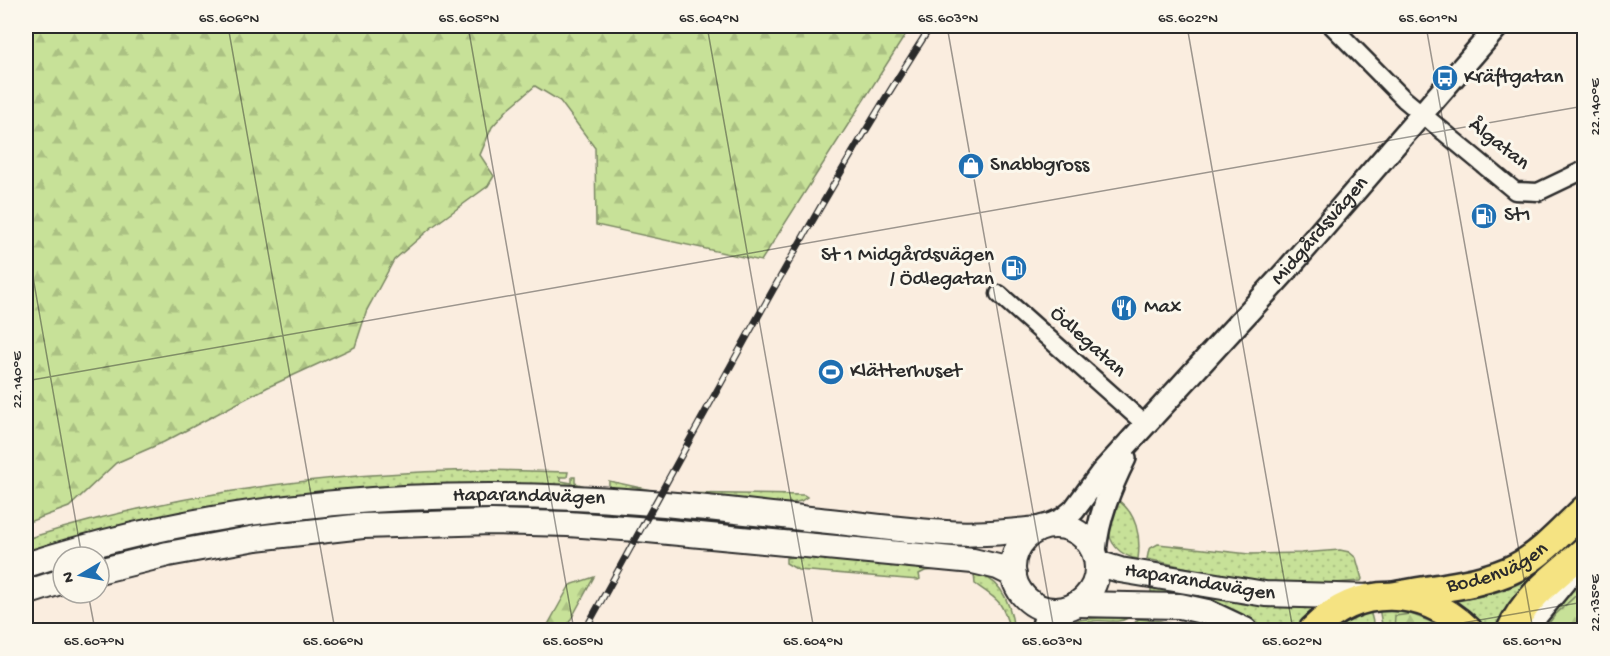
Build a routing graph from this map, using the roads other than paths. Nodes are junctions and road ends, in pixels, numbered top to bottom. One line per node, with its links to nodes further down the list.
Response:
1 (1332, 26): 3 (street)
2 (1498, 26): 3 (street, Midgårdsvägen)
3 (1422, 114): 4 (street, Ålgatan); 6 (street, Midgårdsvägen)
4 (1584, 170)
5 (999, 294): 6 (street, Ödlegatan)
6 (1142, 429): 8 (street, Midgårdsvägen); 10 (street, Midgårdsvägen)
7 (1584, 510): 17 (main road, Bodenvägen)
8 (1042, 528): 10 (main road); 12 (main road, Haparandavägen); 14 (main road)
9 (1584, 551): 23 (main road, Bodenvägen)
10 (1096, 558): 17 (main road, Haparandavägen); 18 (main road)
11 (1584, 558): 24 (street)
12 (26, 565)
13 (111, 568): 14 (main road, Haparandavägen)
14 (1014, 575): 19 (main road)
15 (51, 585): 16 (main road)
16 (26, 593)
17 (1384, 596): 21 (main road, Bodenvägen); 22 (main road)
18 (1077, 604): 19 (main road); 20 (main road, Haparandavägen)
19 (1045, 620)
20 (1245, 630)
21 (1313, 630)
22 (1468, 630)
23 (1511, 630)
24 (1528, 630)

